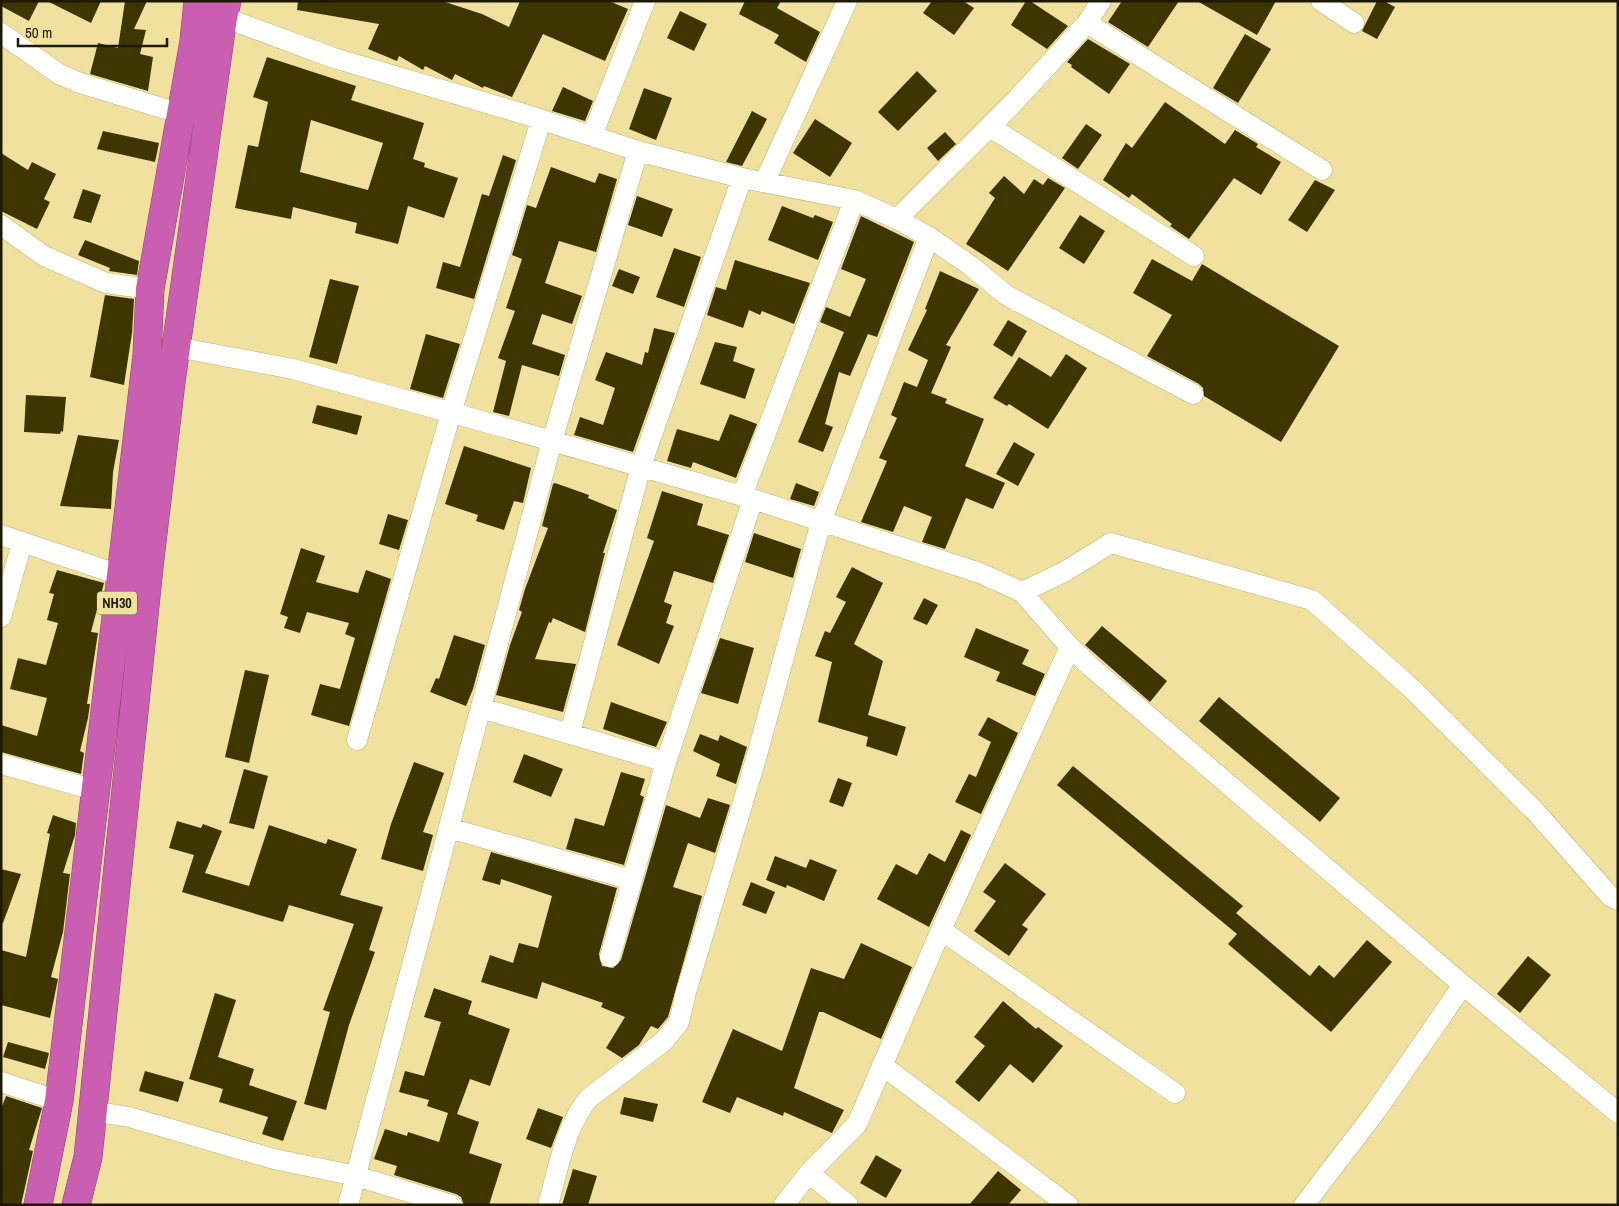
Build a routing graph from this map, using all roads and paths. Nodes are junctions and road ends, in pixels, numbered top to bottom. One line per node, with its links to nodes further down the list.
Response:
1 (198, 1): 10 (highway, NH30)
2 (645, 1): 13 (street)
3 (847, 1): 17 (street)
4 (1101, 1): 7 (street)
5 (1321, 1): 8 (street)
6 (225, 9): 11 (street); 24 (highway, NH30)
7 (1087, 23): 12 (street); 15 (street)
8 (1354, 23)
9 (1, 33): 10 (street)
10 (182, 114): 23 (highway, NH30)
11 (541, 120): 13 (street); 26 (street)
12 (990, 127): 19 (street); 22 (street)
13 (592, 136): 14 (street)
14 (638, 151): 16 (street); 27 (street)
15 (1322, 170)
16 (742, 178): 17 (street); 28 (street)
17 (765, 181): 18 (street)
18 (854, 200): 19 (street); 29 (street)
19 (896, 219): 21 (street)
20 (1, 225): 23 (street)
21 (929, 237): 25 (street); 30 (street)
22 (1194, 256)
23 (150, 290): 33 (highway, NH30)
24 (176, 347): 26 (street); 53 (highway, NH30)
25 (1193, 394)
26 (451, 413): 27 (street); 39 (street)
27 (552, 441): 28 (street); 37 (street)
28 (640, 466): 29 (street); 38 (street)
29 (748, 498): 30 (street); 40 (street)
30 (821, 522): 34 (street); 61 (street)
31 (1, 535): 32 (street)
32 (22, 543): 33 (street); 35 (street)
33 (120, 575): 42 (highway, NH30)
34 (1022, 592): 36 (street); 45 (street)
35 (1, 617)
36 (1070, 647): 46 (street); 48 (street)
37 (481, 708): 38 (street); 43 (street)
38 (570, 733): 40 (street)
39 (357, 740)
40 (666, 762): 44 (street)
41 (1, 764): 42 (street)
42 (95, 790): 52 (highway, NH30)
43 (449, 828): 44 (street); 56 (street)
44 (632, 880): 47 (street)
45 (1618, 900)
46 (941, 930): 49 (street); 51 (street)
47 (610, 957)
48 (1463, 985): 54 (street); 65 (street)
49 (882, 1065): 55 (street); 64 (street)
50 (1, 1082): 52 (street)
51 (1175, 1092)
52 (59, 1101): 57 (highway, NH30)
53 (92, 1111): 56 (street); 58 (highway, NH30)
54 (1618, 1113)
55 (809, 1173): 62 (street); 63 (street)
56 (356, 1176): 59 (street); 60 (street)
57 (38, 1205)
58 (76, 1205)
59 (348, 1205)
60 (452, 1205)
61 (548, 1205)
62 (784, 1205)
63 (848, 1205)
64 (1068, 1205)
65 (1304, 1205)

